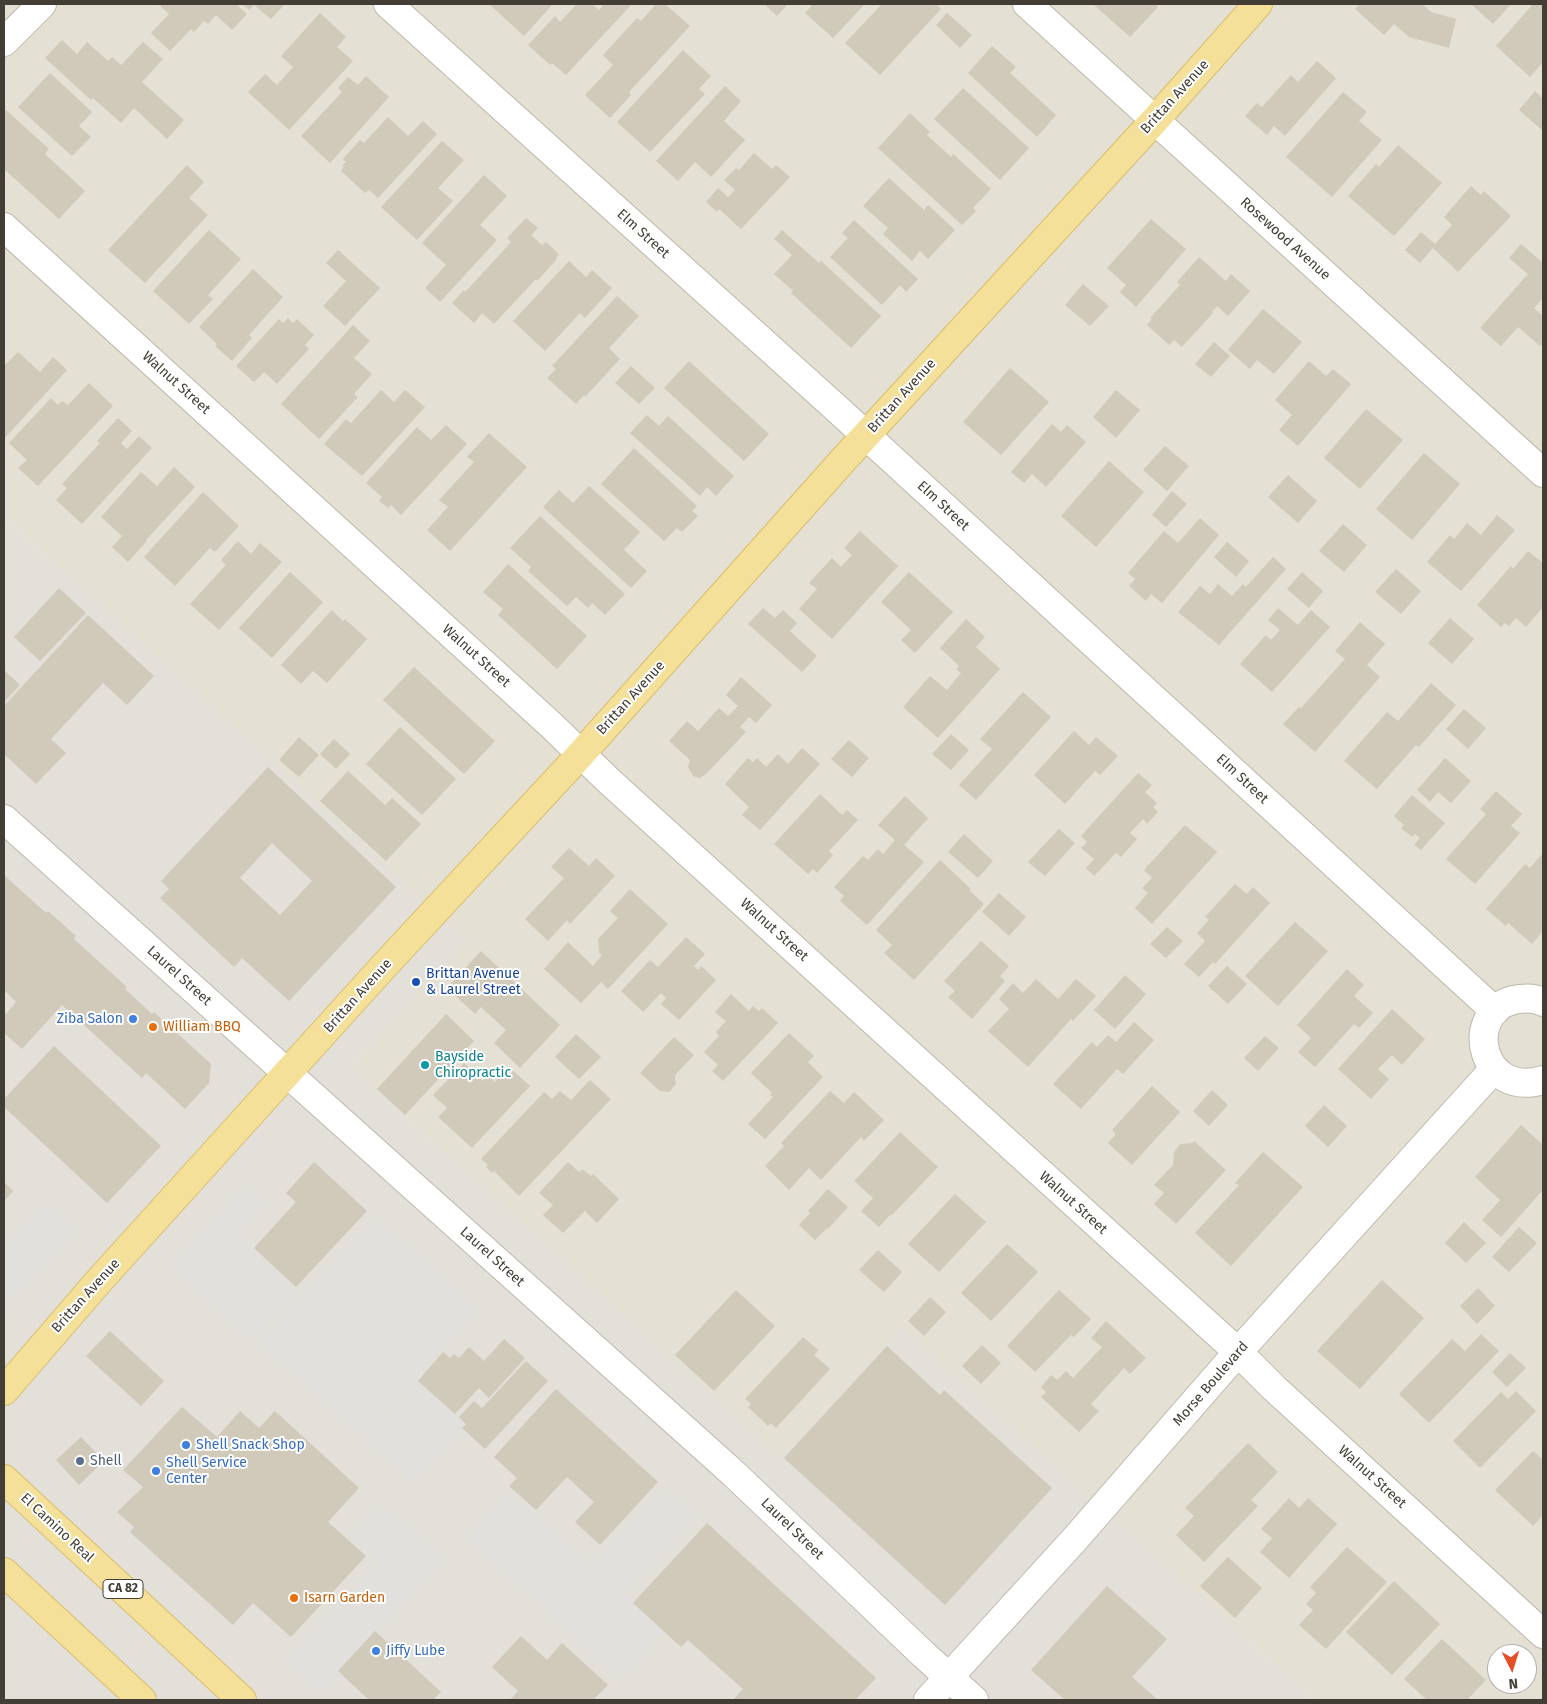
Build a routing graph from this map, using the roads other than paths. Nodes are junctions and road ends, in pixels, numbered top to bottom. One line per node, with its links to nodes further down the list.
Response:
1 (42, 4): 5 (street)
2 (388, 4): 8 (street, Elm Street)
3 (1027, 4): 6 (street, Rosewood Avenue)
4 (1258, 4): 6 (main road, Brittan Avenue)
5 (4, 42)
6 (1155, 120): 8 (main road, Brittan Avenue); 9 (street, Rosewood Avenue)
7 (4, 227): 10 (street, Walnut Street)
8 (866, 435): 10 (main road, Brittan Avenue); 13 (street, Elm Street)
9 (1543, 472)
10 (581, 754): 15 (main road, Brittan Avenue); 17 (street, Walnut Street)
11 (4, 819): 15 (street, Laurel Street)
12 (1543, 1002): 13 (street)
13 (1495, 1011): 14 (street)
14 (1494, 1069): 16 (street); 17 (street, Morse Boulevard)
15 (288, 1074): 18 (main road, Brittan Avenue); 22 (street, Laurel Street)
16 (1543, 1080)
17 (1238, 1352): 21 (street, Walnut Street); 22 (street, Morse Boulevard)
18 (4, 1391)
19 (4, 1479): 24 (main road, El Camino Real / CA 82)
20 (4, 1572): 23 (main road)
21 (1543, 1634)
22 (948, 1677): 25 (street, Morse Boulevard); 26 (street, Laurel Street)
23 (142, 1700)
24 (242, 1700)
25 (928, 1700)
26 (974, 1700)

